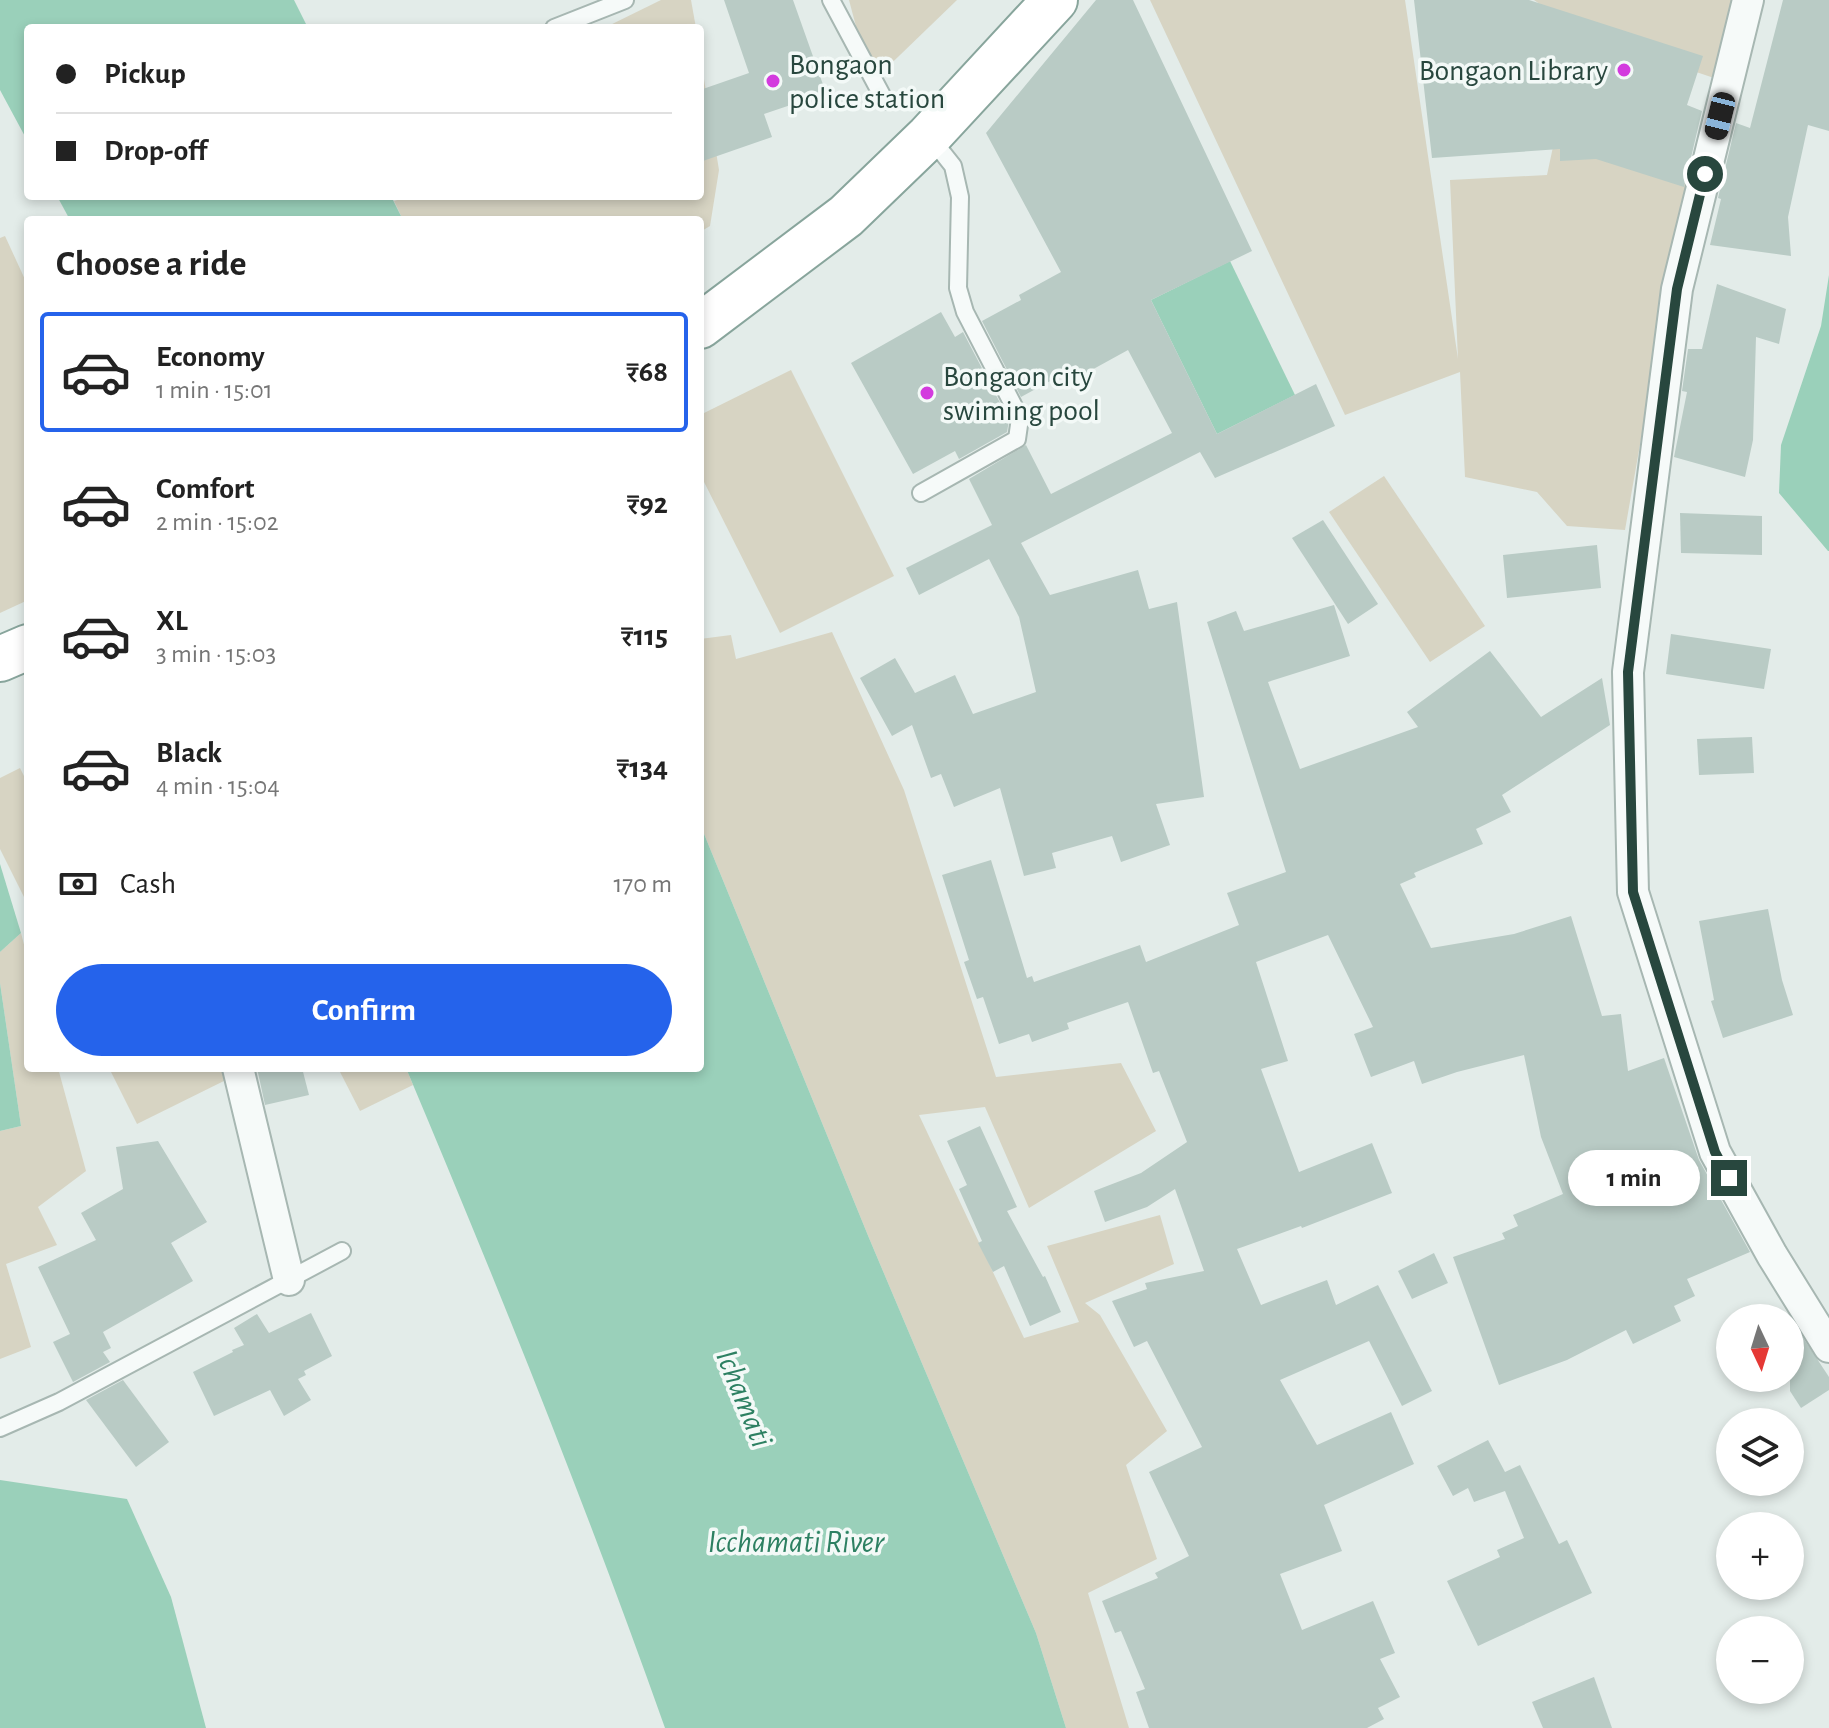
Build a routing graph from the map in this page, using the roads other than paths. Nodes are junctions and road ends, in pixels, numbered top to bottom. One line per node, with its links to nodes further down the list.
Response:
1 (625, 0): 5 (lane)
2 (831, 0): 6 (lane)
3 (1055, 0): 7 (highway)
4 (1748, 0): 13 (street)
5 (564, 24)
6 (885, 101)
7 (929, 136): 8 (highway); 9 (lane)
8 (704, 323)
9 (921, 493)
10 (239, 1072): 12 (street)
11 (342, 1251): 12 (lane)
12 (289, 1280): 14 (lane)
13 (1829, 1347)
14 (0, 1428)

